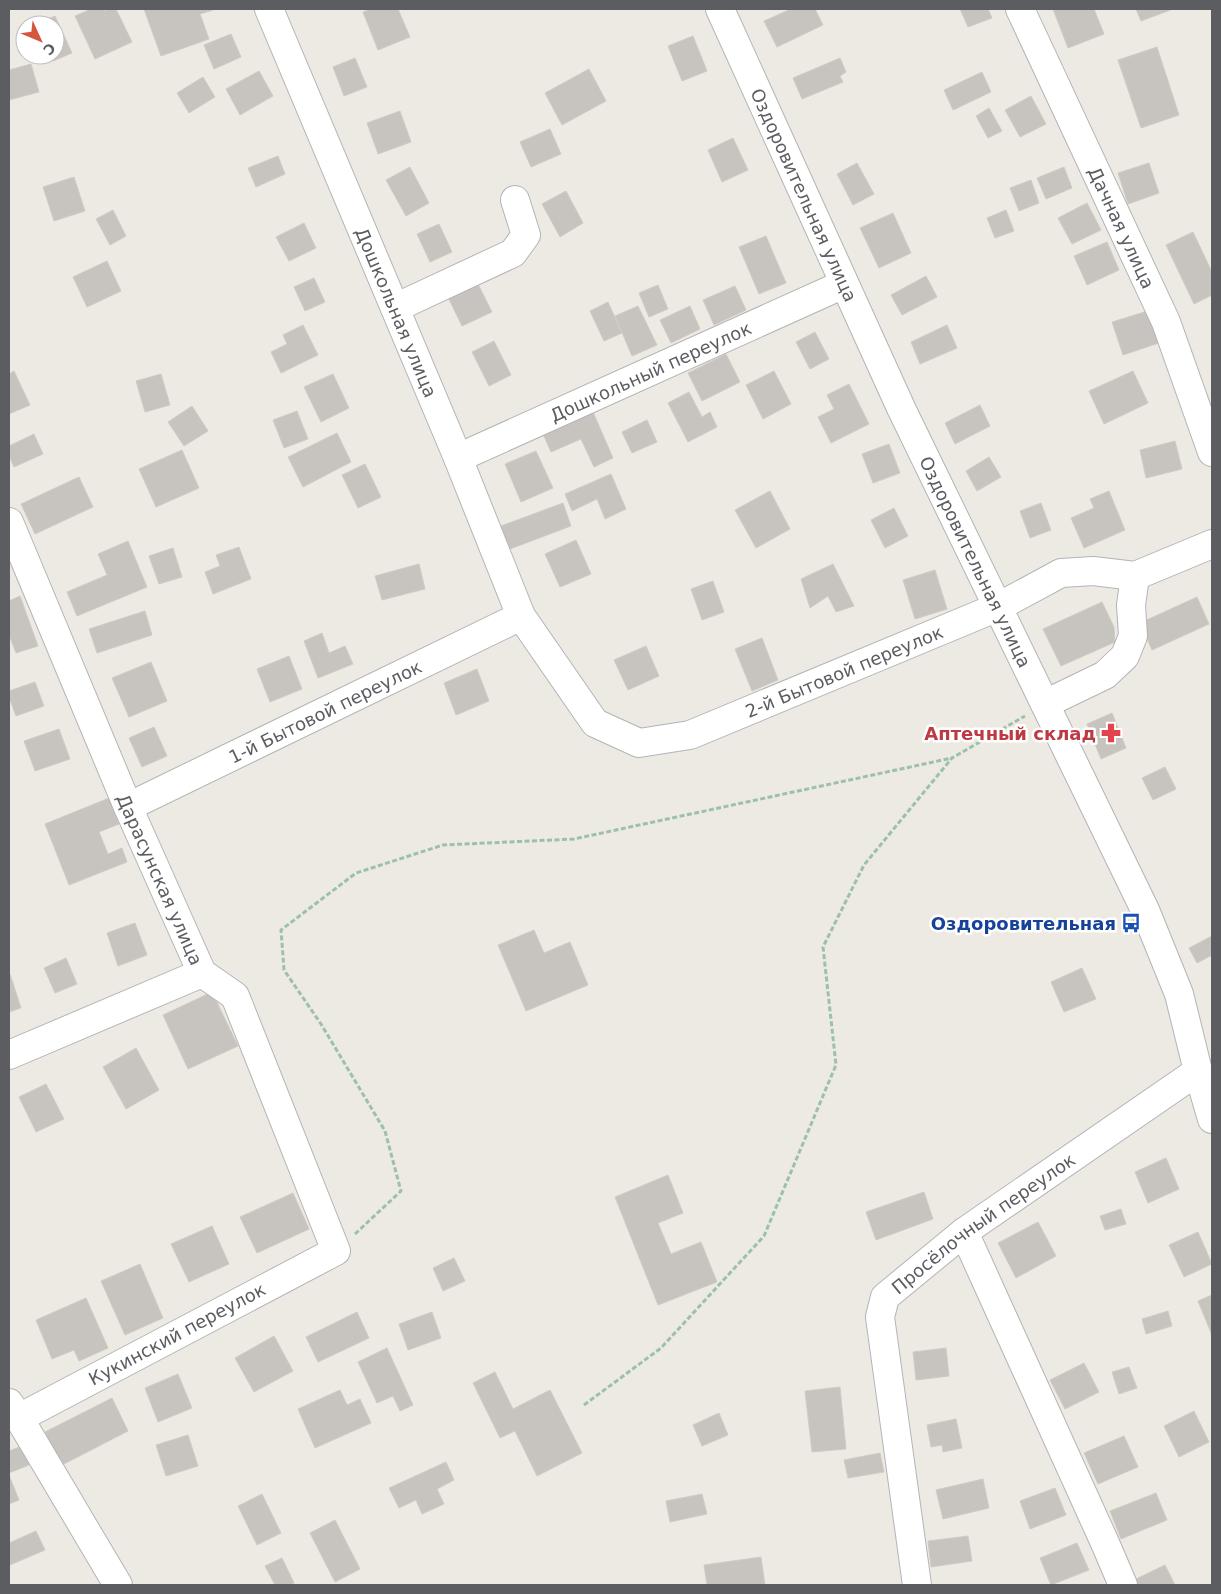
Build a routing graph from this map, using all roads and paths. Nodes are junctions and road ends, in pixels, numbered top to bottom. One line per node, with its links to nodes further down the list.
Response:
1 (269, 9): 6 (street, Дошкольная улица)
2 (720, 9): 5 (street, Оздоровительная улица)
3 (1020, 9): 7 (street, Дачная улица)
4 (515, 200): 6 (street)
5 (844, 284): 8 (street, Дошкольный переулок); 12 (street, Оздоровительная улица)
6 (395, 308): 8 (street, Дошкольная улица)
7 (1212, 452)
8 (458, 458): 13 (street, Дошкольная улица)
9 (9, 522): 16 (street, Дарасунская улица)
10 (1212, 544): 11 (street)
11 (1135, 576): 12 (street, 2-й Бытовой переулок); 14 (street)
12 (998, 607): 13 (street, 2-й Бытовой переулок); 14 (street, Оздоровительная улица)
13 (521, 616): 16 (street, 1-й Бытовой переулок)
14 (1045, 704): 15 (path); 19 (street, Оздоровительная улица)
15 (952, 758): 22 (path); 23 (path)
16 (128, 807): 17 (street, Дарасунская улица)
17 (202, 973): 18 (street); 22 (street, Дарасунская улица)
18 (9, 1055)
19 (1198, 1071): 20 (street, Оздоровительная улица); 21 (street, Просёлочный переулок)
20 (1210, 1106)
21 (964, 1232): 26 (street, Просёлочный переулок); 27 (street)
22 (336, 1251): 24 (street, Кукинский переулок)
23 (584, 1405)
24 (14, 1410): 25 (street)
25 (118, 1585)
26 (917, 1585)
27 (1123, 1585)

